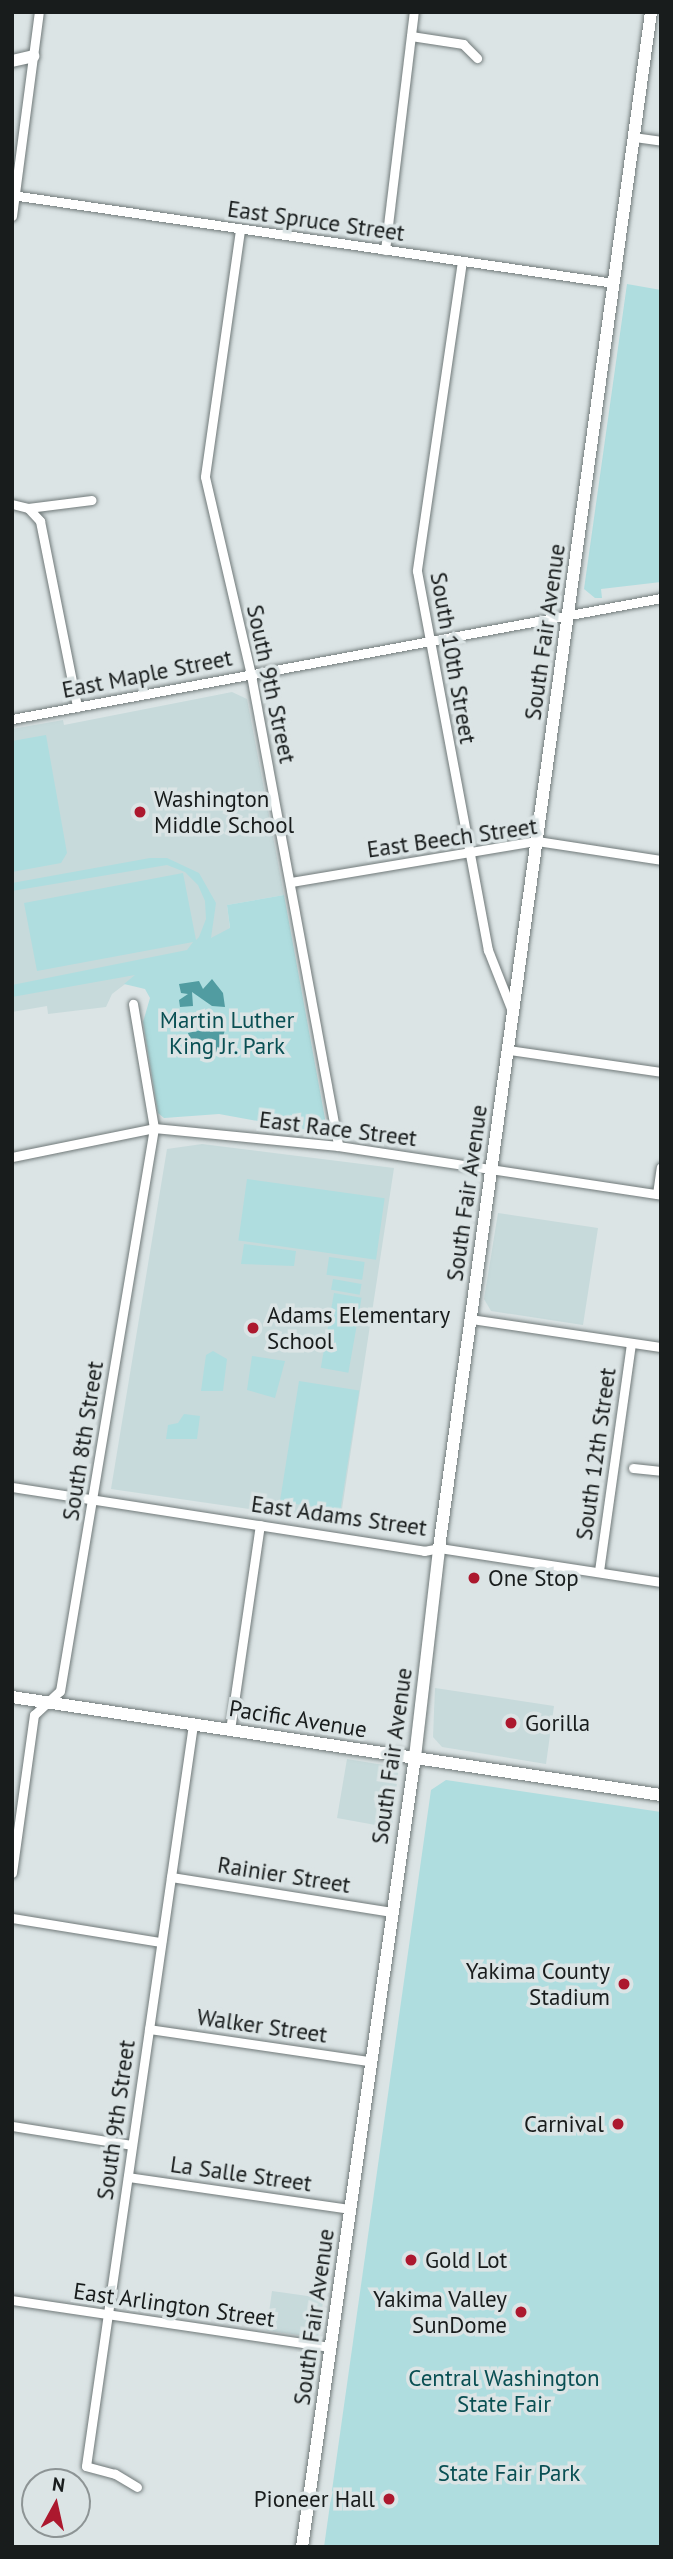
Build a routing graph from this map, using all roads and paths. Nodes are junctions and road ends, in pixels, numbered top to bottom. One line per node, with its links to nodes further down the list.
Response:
1 (39, 12): 5 (street)
2 (414, 12): 4 (street)
3 (651, 12): 8 (street, South Fair Avenue)
4 (411, 36): 6 (street); 13 (street)
5 (33, 56): 7 (street); 10 (street)
6 (477, 58)
7 (12, 61)
8 (634, 137): 9 (street); 15 (street, South Fair Avenue)
9 (661, 141)
10 (13, 195): 11 (street); 12 (street, East Spruce Street)
11 (12, 216)
12 (240, 229): 13 (street, East Spruce Street); 22 (street, South 9th Street)
13 (385, 250): 14 (street, East Spruce Street)
14 (462, 261): 15 (street, East Spruce Street); 21 (street, South 10th Street)
15 (614, 283): 20 (street, South Fair Avenue)
16 (92, 500): 18 (street)
17 (12, 504): 18 (street)
18 (27, 508): 23 (street)
19 (661, 598): 20 (street, East Maple Street)
20 (568, 615): 21 (street, East Maple Street); 25 (street, South Fair Avenue)
21 (429, 642): 22 (street, East Maple Street); 26 (street, South 10th Street)
22 (251, 675): 23 (street, East Maple Street); 28 (street, South 9th Street)
23 (77, 707): 24 (street, East Maple Street)
24 (12, 719)
25 (537, 841): 26 (street, East Beech Street); 27 (street, East Beech Street); 30 (street, South Fair Avenue)
26 (467, 852): 28 (street, East Beech Street); 30 (street, South 10th Street)
27 (661, 860)
28 (291, 882): 34 (street, South 9th Street)
29 (133, 1004): 33 (street, South 8th Street)
30 (513, 1014): 31 (street, South Fair Avenue)
31 (509, 1050): 32 (street); 37 (street, South Fair Avenue)
32 (661, 1072)
33 (154, 1128): 34 (street, East Race Street); 35 (street, East Race Street); 45 (street, South 8th Street)
34 (338, 1146): 37 (street, East Race Street)
35 (12, 1157)
36 (661, 1167): 38 (street)
37 (490, 1170): 38 (street, East Race Street); 39 (street, South Fair Avenue)
38 (659, 1194)
39 (471, 1319): 40 (street); 47 (street, South Fair Avenue)
40 (631, 1343): 41 (street); 48 (street, South 12th Street)
41 (661, 1347)
42 (633, 1468): 43 (street)
43 (661, 1471)
44 (12, 1487): 45 (street, East Adams Street)
45 (93, 1499): 46 (street, East Adams Street); 51 (street, South 8th Street)
46 (260, 1525): 47 (street, East Adams Street); 53 (street)
47 (439, 1548): 48 (street, East Adams Street); 54 (street, South Fair Avenue)
48 (599, 1571): 49 (street, East Adams Street)
49 (661, 1582)
50 (12, 1697): 51 (street, Pacific Avenue)
51 (46, 1702): 52 (street, Pacific Avenue); 56 (street, South 8th Street)
52 (193, 1724): 53 (street, Pacific Avenue); 57 (street, South 9th Street)
53 (230, 1730): 54 (street, Pacific Avenue)
54 (415, 1758): 55 (street, Pacific Avenue); 58 (street, South Fair Avenue)
55 (661, 1795)
56 (12, 1873)
57 (171, 1877): 58 (street, Rainier Street); 60 (street, South 9th Street)
58 (392, 1912): 62 (street, South Fair Avenue)
59 (12, 1919): 60 (street)
60 (161, 1942): 61 (street, South 9th Street)
61 (149, 2029): 62 (street, Walker Street); 64 (street, South 9th Street)
62 (369, 2061): 66 (street, South Fair Avenue)
63 (12, 2126): 64 (street)
64 (132, 2145): 65 (street, South 9th Street)
65 (128, 2176): 66 (street, La Salle Street); 68 (street, South 9th Street)
66 (350, 2209): 69 (street, South Fair Avenue)
67 (12, 2300): 68 (street, East Arlington Street)
68 (107, 2315): 69 (street, East Arlington Street); 70 (street, South 9th Street)
69 (331, 2347): 71 (street, South Fair Avenue)
70 (137, 2487)
71 (302, 2547)

